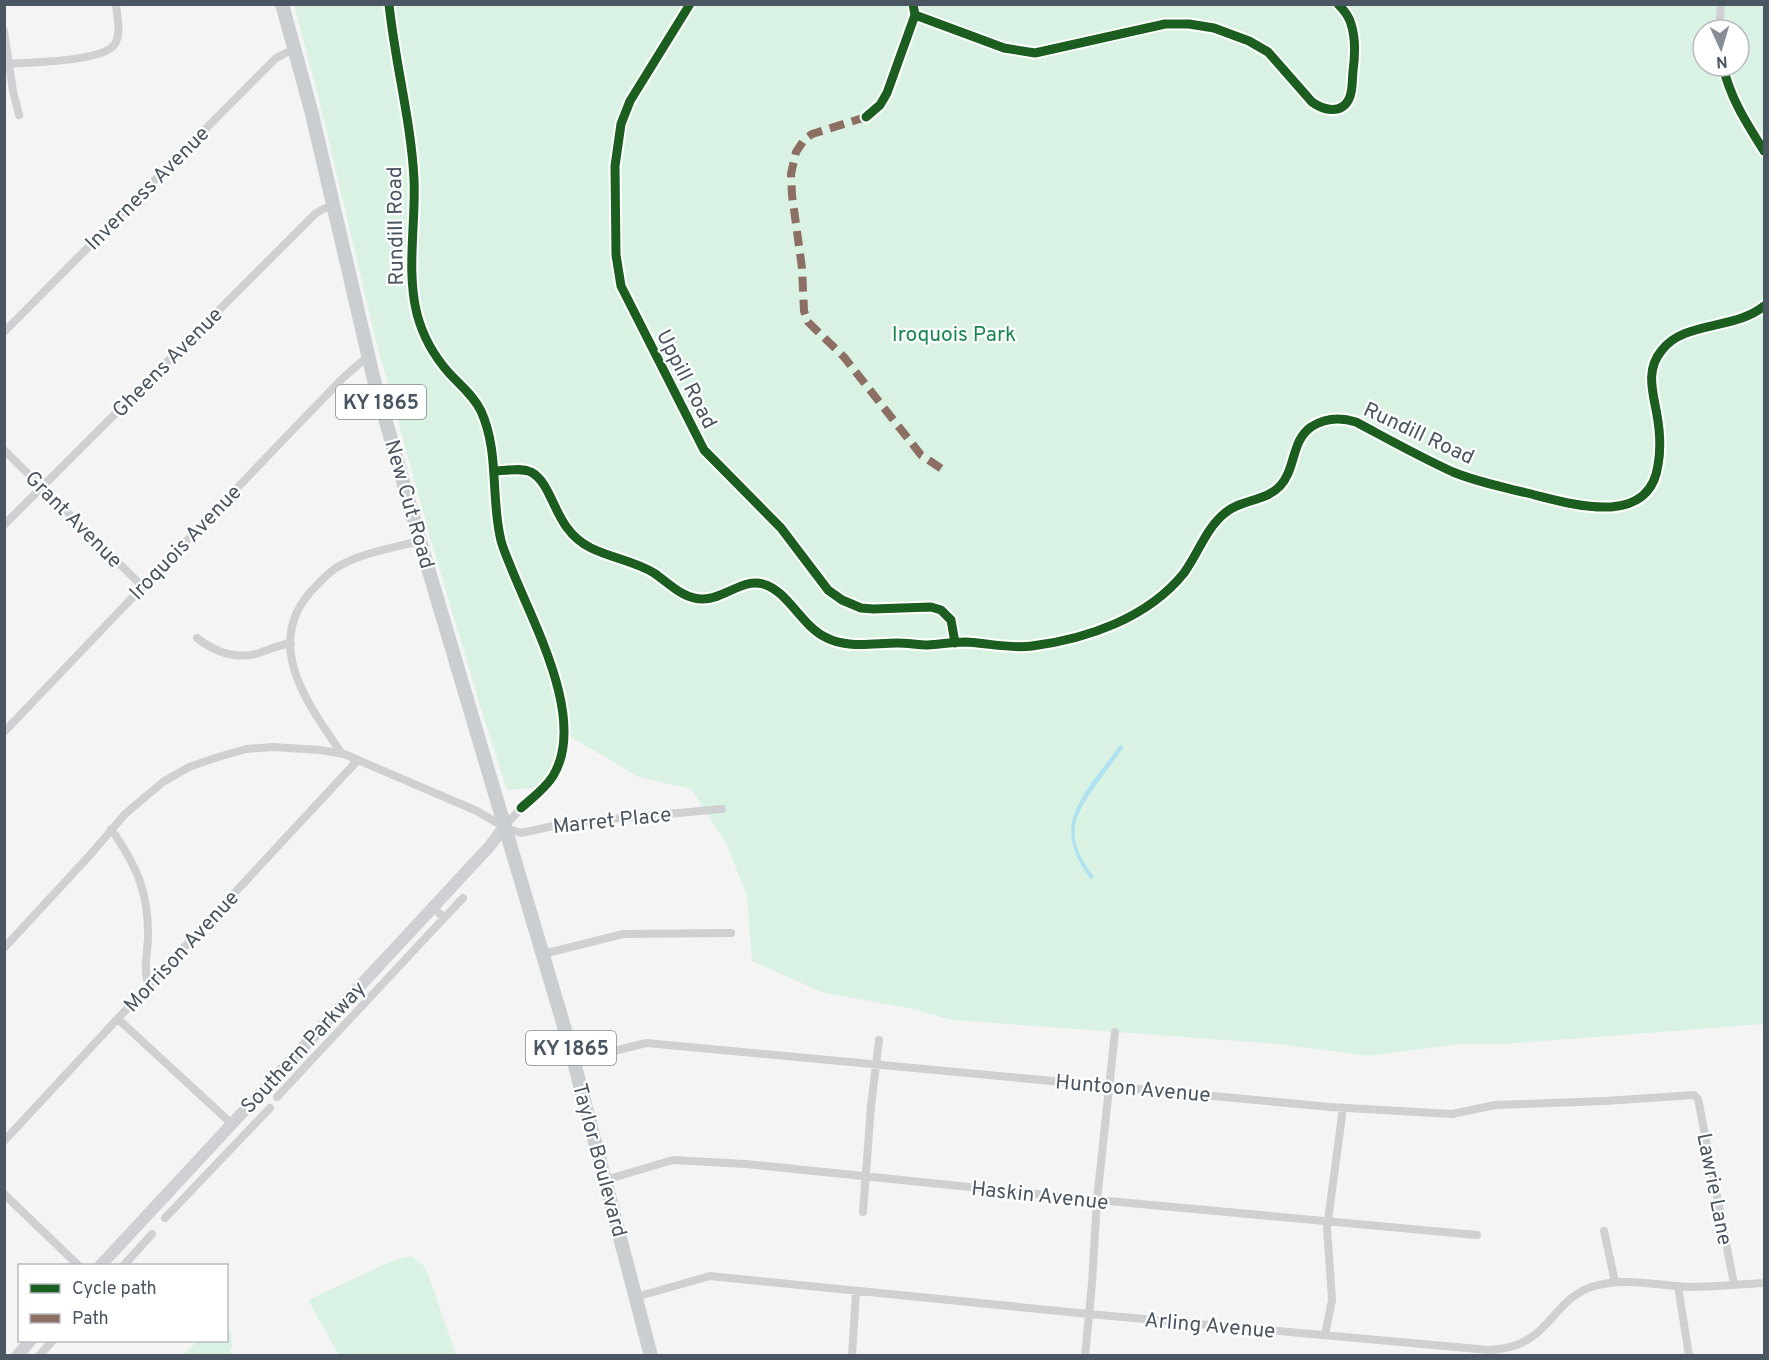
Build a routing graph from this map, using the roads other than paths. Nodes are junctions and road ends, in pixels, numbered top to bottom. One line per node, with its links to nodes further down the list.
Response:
1 (116, 4): 10 (street)
2 (282, 4): 9 (main road, New Cut Road / KY 1865)
3 (388, 4): 20 (street, Rundill Road)
4 (690, 4): 27 (street, Uppill Road)
5 (913, 4): 7 (street)
6 (1338, 4): 7 (street)
7 (915, 15): 13 (street)
8 (4, 31): 10 (street)
9 (294, 50): 15 (main road, New Cut Road / KY 1865); 17 (street, Inverness Avenue)
10 (9, 64): 12 (street)
11 (1726, 78): 14 (street)
12 (19, 115)
13 (866, 117)
14 (1764, 151)
15 (334, 205): 18 (main road, New Cut Road / KY 1865); 21 (street, Gheens Avenue)
16 (1764, 306): 27 (street, Rundill Road)
17 (4, 332)
18 (368, 356): 23 (main road, New Cut Road / KY 1865); 24 (street, Iroquois Avenue)
19 (4, 450): 21 (street, Grant Avenue)
20 (495, 471): 27 (street, Rundill Road); 32 (street)
21 (42, 488): 22 (street, Gheens Avenue); 24 (street, Grant Avenue)
22 (4, 525)
23 (420, 540): 26 (street); 32 (main road, New Cut Road / KY 1865)
24 (143, 587): 28 (street, Iroquois Avenue)
25 (197, 638): 26 (street)
26 (291, 643): 29 (street)
27 (954, 643)
28 (4, 732)
29 (342, 754): 30 (street); 33 (street)
30 (358, 760): 32 (street); 40 (street, Morrison Avenue)
31 (722, 809): 32 (street, Marret Place)
32 (504, 827): 35 (main road, Southern Parkway); 39 (main road, Taylor Boulevard / KY 1865)
33 (111, 829): 38 (street); 40 (street)
34 (463, 898): 36 (street)
35 (433, 907): 36 (street); 46 (main road, Southern Parkway)
36 (444, 918): 47 (street)
37 (731, 933): 39 (street)
38 (4, 948)
39 (543, 954): 44 (main road, Taylor Boulevard / KY 1865)
40 (149, 986): 41 (street, Morrison Avenue)
41 (118, 1019): 53 (street); 54 (street, Morrison Avenue)
42 (1115, 1032): 48 (street)
43 (879, 1040): 45 (street)
44 (574, 1061): 45 (street, Huntoon Avenue); 56 (main road, Taylor Boulevard / KY 1865)
45 (877, 1064): 48 (street, Huntoon Avenue); 55 (street)
46 (280, 1071): 47 (street); 53 (main road, Southern Parkway)
47 (292, 1082): 50 (street)
48 (1109, 1086): 52 (street, Huntoon Avenue); 58 (street)
49 (1694, 1095): 52 (street, Huntoon Avenue); 70 (street, Lawrie Lane)
50 (277, 1097)
51 (270, 1108): 60 (street)
52 (1343, 1108): 61 (street)
53 (232, 1124): 66 (main road, Southern Parkway)
54 (4, 1141)
55 (866, 1177): 56 (street, Haskin Avenue); 58 (street, Haskin Avenue); 59 (street)
56 (605, 1180): 73 (main road, Taylor Boulevard / KY 1865)
57 (4, 1194): 65 (street)
58 (1097, 1200): 61 (street, Haskin Avenue); 74 (street)
59 (863, 1212)
60 (165, 1218)
61 (1329, 1222): 64 (street, Haskin Avenue); 75 (street)
62 (1604, 1231): 68 (street)
63 (152, 1234): 67 (street)
64 (1477, 1235)
65 (77, 1264)
66 (102, 1264)
67 (125, 1264)
68 (1615, 1282): 71 (street, Arling Avenue); 75 (street, Arling Avenue)
69 (1764, 1283): 70 (street, Arling Avenue)
70 (1734, 1284): 71 (street, Arling Avenue)
71 (1678, 1286): 83 (street)
72 (856, 1291): 73 (street, Arling Avenue); 74 (street, Arling Avenue); 81 (street)
73 (636, 1297): 80 (main road, Taylor Boulevard / KY 1865)
74 (1089, 1314): 75 (street, Arling Avenue); 82 (street)
75 (1325, 1335)
76 (30, 1342): 78 (main road)
77 (52, 1342): 79 (street)
78 (17, 1356)
79 (39, 1356)
80 (651, 1356)
81 (852, 1356)
82 (1085, 1356)
83 (1689, 1356)

